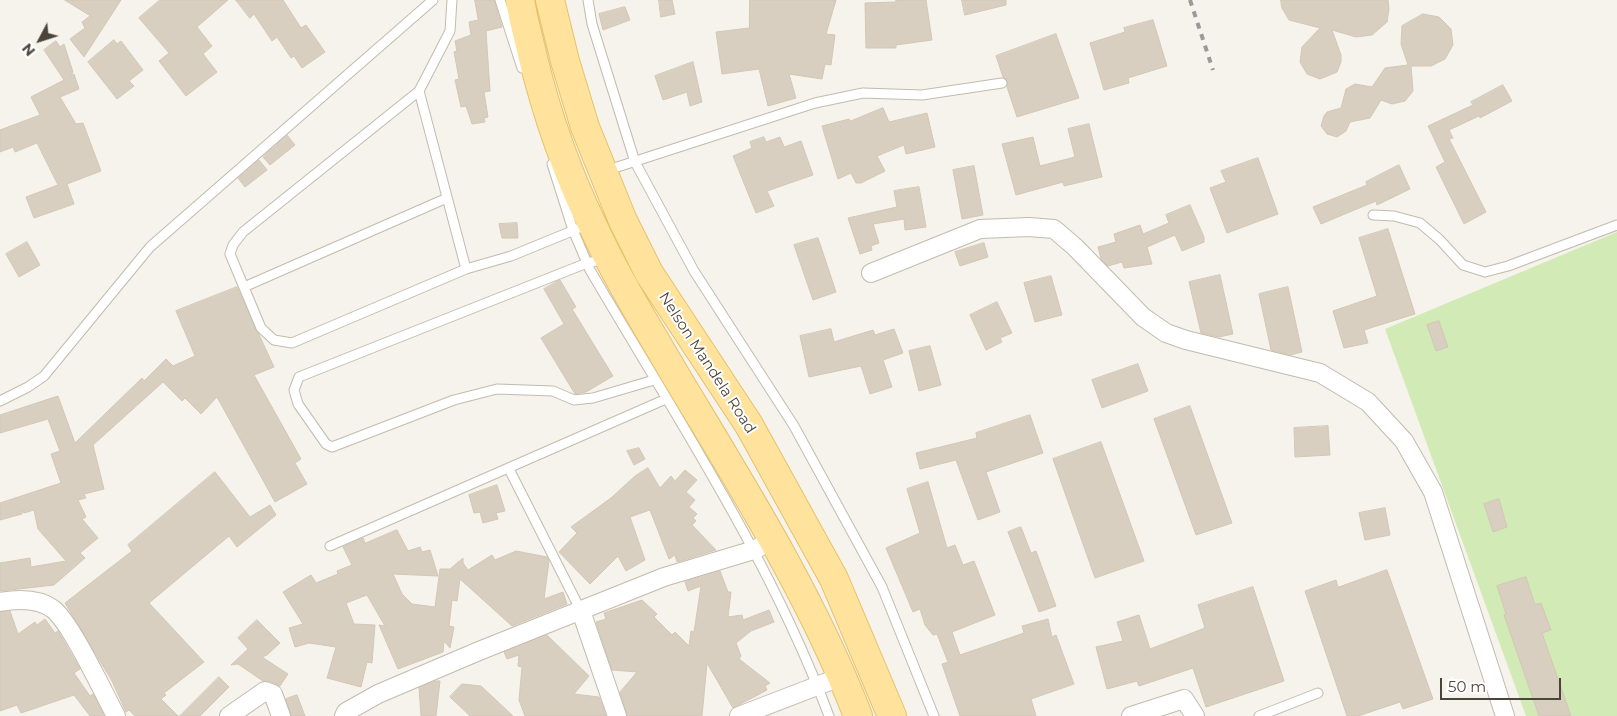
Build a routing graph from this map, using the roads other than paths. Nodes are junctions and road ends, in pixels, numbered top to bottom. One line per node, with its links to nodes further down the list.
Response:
1 (433, 0): 23 (lane)
2 (452, 0): 9 (lane)
3 (500, 0): 7 (lane)
4 (520, 0): 16 (main road, Nelson Mandela Road)
5 (550, 0): 12 (main road, Nelson Mandela Road)
6 (588, 0): 11 (lane)
7 (526, 80)
8 (1002, 83): 11 (lane)
9 (419, 91): 13 (lane); 20 (lane)
10 (550, 155): 16 (lane)
11 (634, 162): 12 (lane); 41 (lane)
12 (602, 172): 40 (main road, Nelson Mandela Road)
13 (447, 198): 18 (lane); 20 (lane)
14 (1372, 215): 15 (lane)
15 (1617, 225)
16 (582, 227): 17 (main road, Nelson Mandela Road); 18 (lane)
17 (598, 261): 21 (lane); 21 (lane); 25 (main road, Nelson Mandela Road)
18 (466, 269): 20 (lane)
19 (871, 273): 45 (street)
20 (244, 287)
21 (654, 380): 22 (lane)
22 (666, 399): 24 (lane); 25 (lane)
23 (0, 401)
24 (509, 470): 26 (lane); 28 (lane)
25 (764, 545): 28 (street); 29 (main road, Nelson Mandela Road); 30 (lane)
26 (330, 546)
27 (0, 602): 32 (street)
28 (580, 611): 35 (street); 36 (street)
29 (843, 676): 30 (street); 39 (main road, Nelson Mandela Road)
30 (818, 686): 37 (street); 38 (lane)
31 (1318, 693): 44 (lane)
32 (116, 716)
33 (229, 716): 34 (street)
34 (281, 716)
35 (344, 716)
36 (617, 716)
37 (739, 716)
38 (829, 716)
39 (858, 716)
40 (892, 716)
41 (934, 716)
42 (1132, 716): 43 (street)
43 (1195, 716)
44 (1259, 716)
45 (1505, 716)

